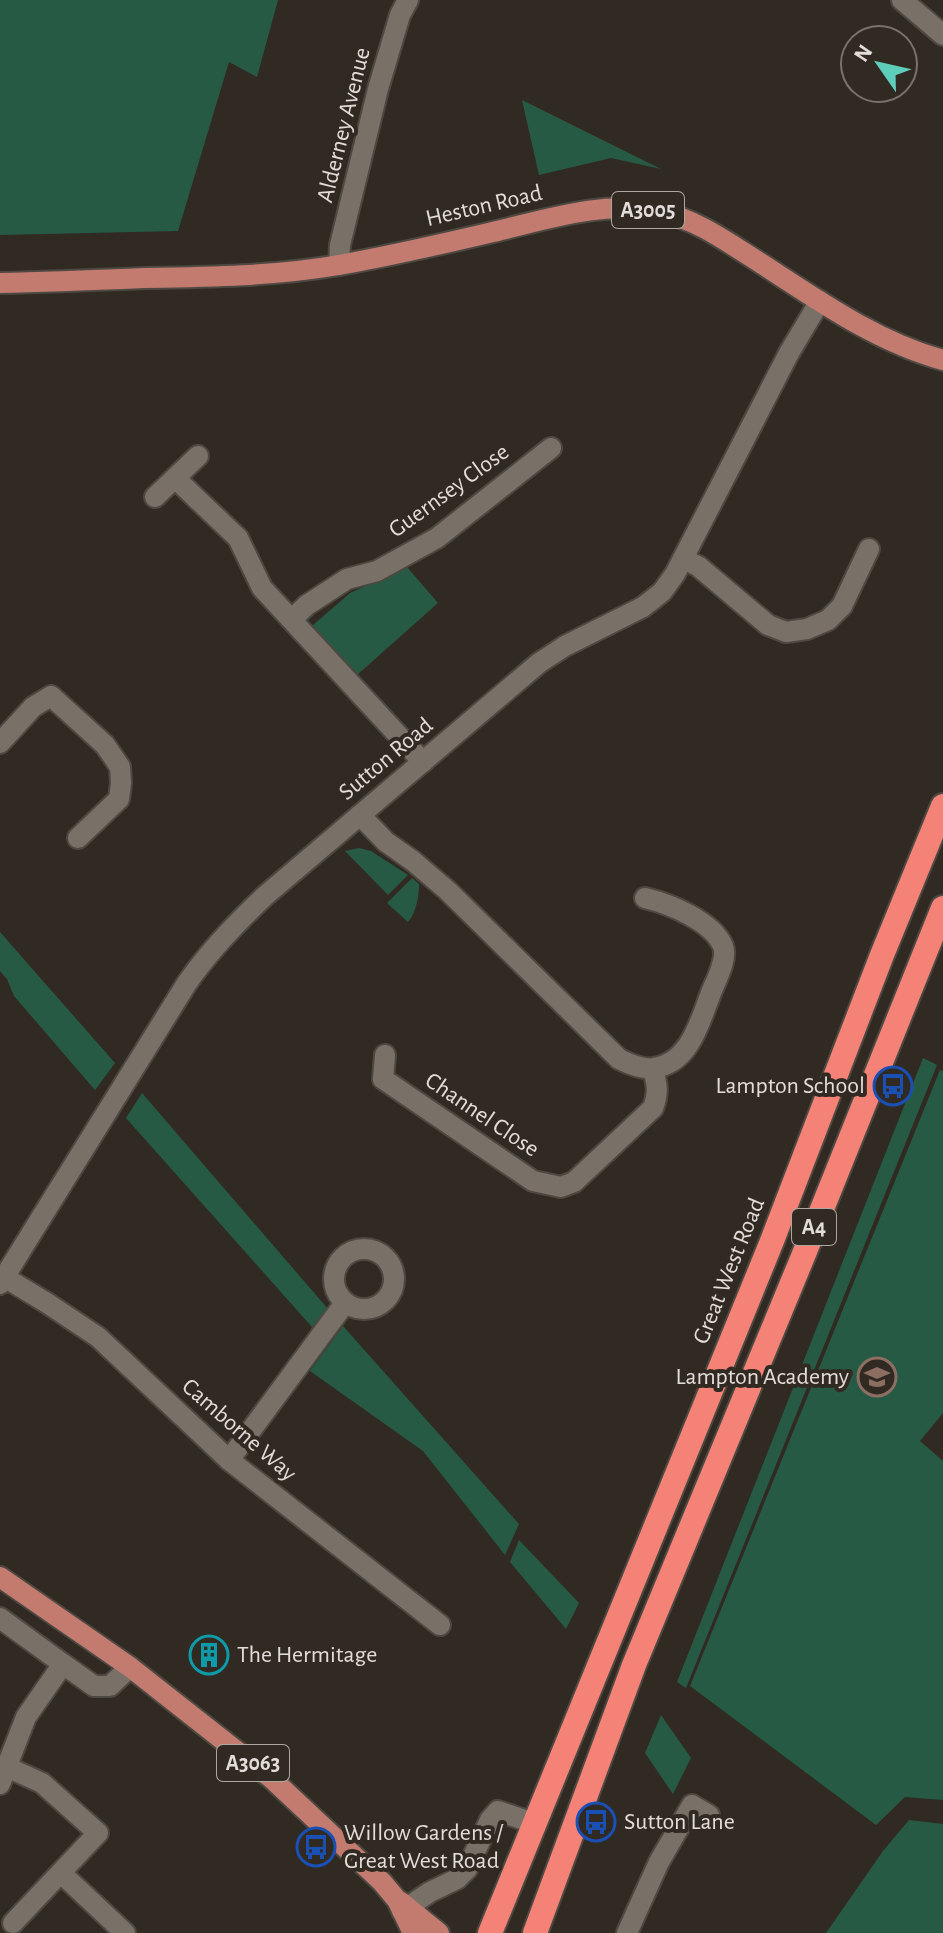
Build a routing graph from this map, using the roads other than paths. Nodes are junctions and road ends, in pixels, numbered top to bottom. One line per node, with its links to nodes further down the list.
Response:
1 (408, 0): 4 (street, Alderney Avenue)
2 (902, 0): 3 (street)
3 (943, 35)
4 (339, 265): 5 (main road, Heston Road / A3005); 6 (main road, Heston Road / A3005)
5 (0, 283)
6 (820, 301): 7 (main road, Heston Road / A3005); 13 (street, Sutton Road)
7 (943, 360)
8 (551, 448): 14 (street, Guernsey Close)
9 (198, 456): 10 (street)
10 (175, 478): 11 (street); 14 (street)
11 (155, 497)
12 (869, 549): 13 (street)
13 (683, 559): 16 (street, Sutton Road)
14 (292, 619): 16 (street)
15 (0, 743): 19 (street)
16 (423, 762): 18 (street, Sutton Road)
17 (943, 806): 34 (highway, Great West Road / A4)
18 (360, 815): 23 (street); 24 (street, Sutton Road)
19 (78, 838)
20 (645, 898): 23 (street)
21 (943, 908): 42 (highway, A4)
22 (385, 1055): 23 (street, Channel Close)
23 (653, 1069)
24 (2, 1281): 26 (street, Camborne Way)
25 (345, 1303): 26 (street)
26 (229, 1460): 29 (street, Camborne Way)
27 (0, 1577): 31 (main road, A3063)
28 (0, 1618): 30 (street)
29 (440, 1625)
30 (63, 1664): 31 (street); 32 (street)
31 (130, 1667): 36 (main road, A3063)
32 (3, 1776): 35 (street)
33 (709, 1815): 43 (street)
34 (536, 1824): 36 (street); 41 (highway, Great West Road / A4)
35 (61, 1873): 37 (street); 38 (street)
36 (402, 1906): 39 (main road, A3063); 40 (main road, A3063)
37 (13, 1923)
38 (125, 1933)
39 (413, 1933)
40 (439, 1933)
41 (490, 1933)
42 (535, 1933)
43 (627, 1933)

